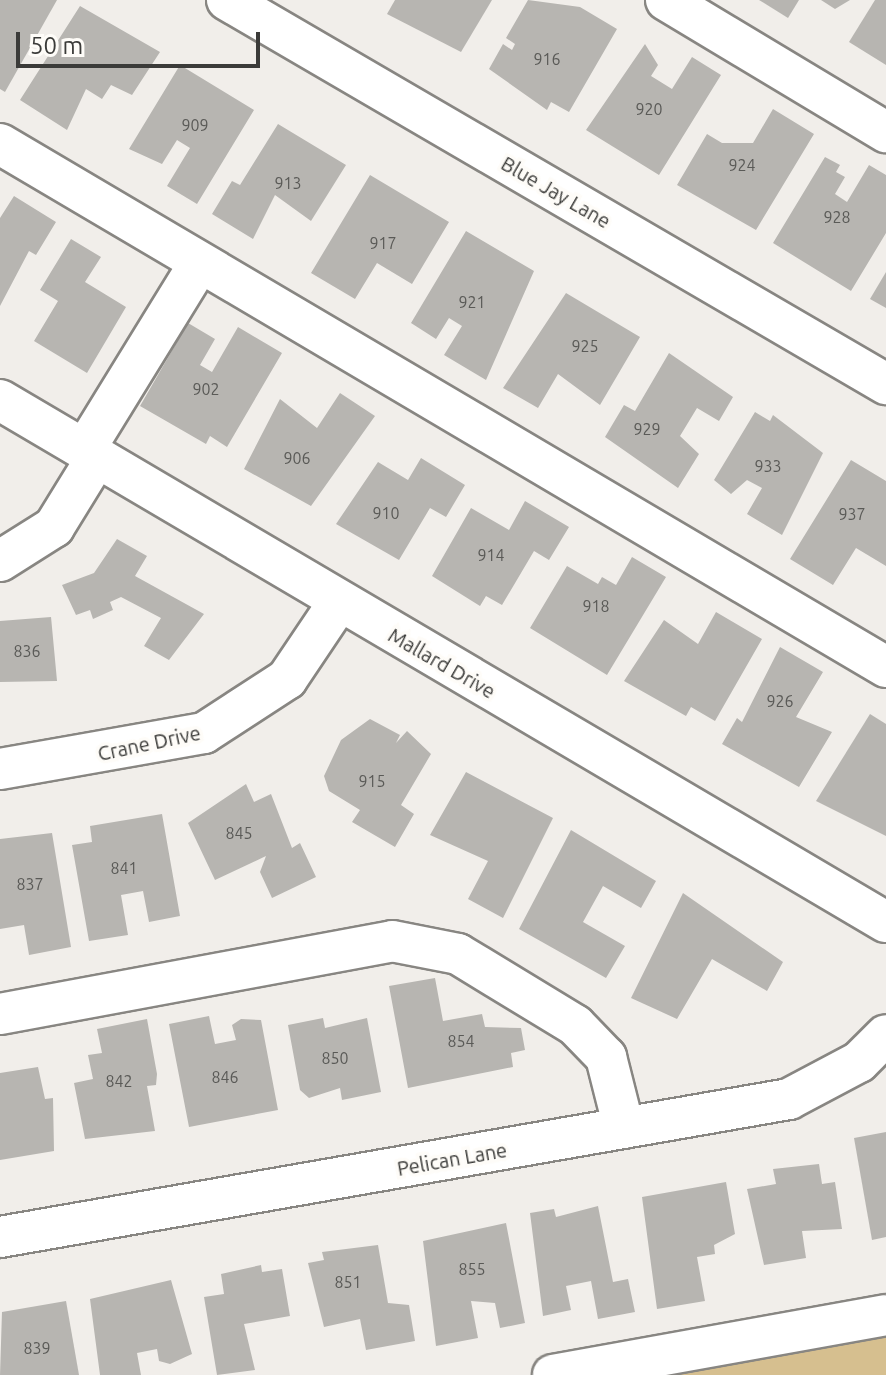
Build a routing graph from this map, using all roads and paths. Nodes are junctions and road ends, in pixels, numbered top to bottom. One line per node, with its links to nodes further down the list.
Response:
1 (227, 0): 6 (street, Blue Jay Lane)
2 (666, 0): 3 (street)
3 (886, 132)
4 (0, 144): 5 (street)
5 (199, 264): 8 (street); 11 (street)
6 (886, 384)
7 (0, 400): 8 (street, Mallard Drive)
8 (91, 453): 9 (street); 10 (street, Mallard Drive)
9 (0, 561)
10 (338, 603): 12 (street, Crane Drive); 13 (street, Mallard Drive)
11 (886, 667)
12 (0, 769)
13 (886, 922)
14 (0, 1014): 16 (street)
15 (886, 1035): 16 (street, Pelican Lane)
16 (624, 1128): 17 (street, Pelican Lane)
17 (0, 1237)
18 (886, 1315): 19 (street)
19 (553, 1375)

